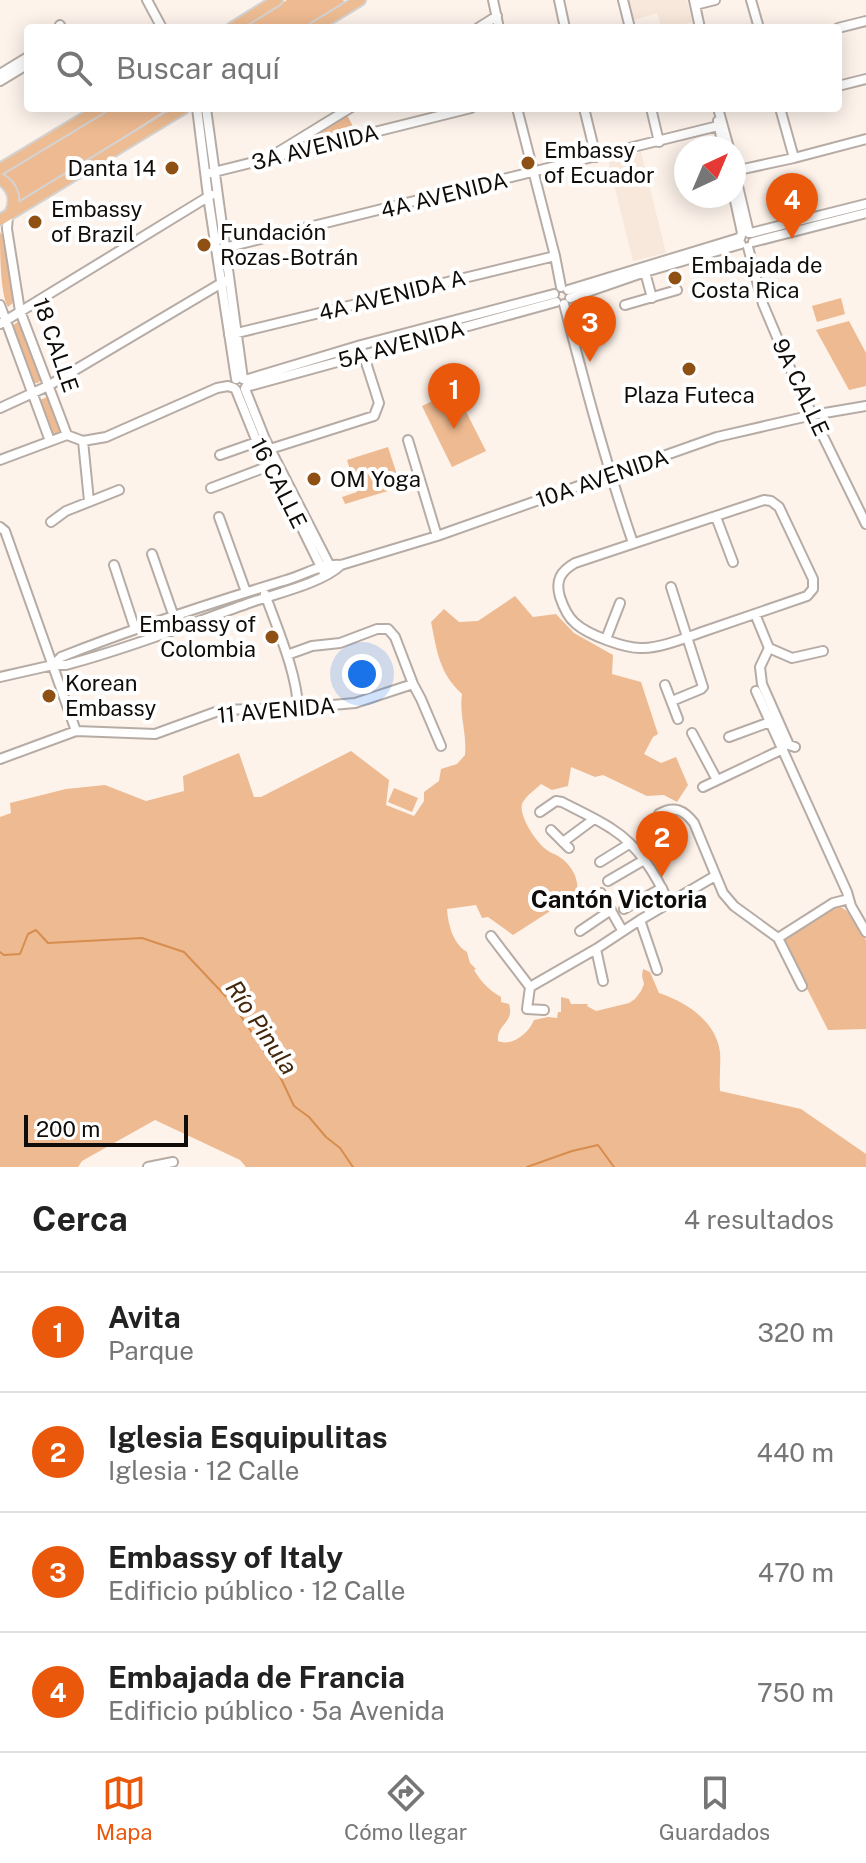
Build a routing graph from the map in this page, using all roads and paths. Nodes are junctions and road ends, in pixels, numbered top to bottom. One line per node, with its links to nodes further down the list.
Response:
1 (147, 0): 12 (street)
2 (277, 0): 13 (main road)
3 (360, 0): 14 (main road)
4 (493, 0): 10 (street)
5 (559, 0): 17 (street)
6 (623, 0): 18 (street)
7 (715, 0): 9 (street)
8 (751, 0): 20 (street)
9 (694, 2): 19 (street)
10 (497, 16): 15 (street); 16 (street)
11 (866, 21): 21 (street)
12 (160, 24)
13 (238, 24)
14 (321, 24)
15 (484, 24)
16 (498, 24)
17 (564, 24)
18 (629, 24)
19 (699, 24)
20 (758, 24)
21 (842, 27)
22 (24, 59): 24 (street)
23 (24, 66): 26 (street)
24 (0, 74)
25 (866, 79): 27 (street)
26 (0, 81)
27 (842, 85)
28 (94, 112): 47 (main road)
29 (177, 112): 56 (main road)
30 (198, 112): 48 (street, 16 CALLE)
31 (206, 112): 48 (street, 16 CALLE)
32 (344, 112): 45 (street)
33 (455, 112): 45 (street, 3A AVENIDA)
34 (518, 112): 49 (street)
35 (585, 112): 43 (street)
36 (652, 112): 42 (street)
37 (719, 112): 39 (street)
38 (781, 112): 44 (street)
39 (722, 129): 40 (street); 42 (street, 4A AVENIDA)
40 (723, 136)
41 (866, 139): 44 (street)
42 (659, 142): 43 (street, 4A AVENIDA)
43 (596, 157): 49 (street, 4A AVENIDA)
44 (794, 158): 46 (street)
45 (268, 159): 48 (street, 3A AVENIDA)
46 (746, 168)
47 (0, 169)
48 (210, 173): 51 (street, 16 CALLE)
49 (533, 173): 58 (street, 4A AVENIDA); 59 (street)
50 (0, 179): 56 (main road, 18 CALLE)
51 (212, 195): 58 (street, 16 CALLE); 67 (street)
52 (866, 204): 57 (street, 5A AVENIDA)
53 (738, 208): 57 (street, 9A CALLE)
54 (741, 208): 57 (street, 9A CALLE)
55 (866, 213): 57 (street, 5A AVENIDA)
56 (4, 218): 67 (street, 18 CALLE)
57 (746, 237): 60 (street, 5A AVENIDA); 63 (street, 5A AVENIDA); 76 (street, 9A CALLE)
58 (220, 250): 61 (street, 16 CALLE)
59 (555, 256): 63 (street); 69 (street, 4A AVENIDA A)
60 (645, 272): 63 (street, 5A AVENIDA); 64 (street)
61 (225, 281): 69 (street, 16 CALLE); 72 (street)
62 (677, 290): 64 (street)
63 (562, 296): 70 (street, 5A AVENIDA); 86 (street)
64 (652, 298): 66 (street)
65 (0, 305): 68 (street, 18 CALLE)
66 (625, 305)
67 (20, 311): 68 (street); 72 (street, 18 CALLE)
68 (3, 322): 73 (street, 18 CALLE)
69 (232, 334): 71 (street, 16 CALLE)
70 (362, 350): 71 (street, 5A AVENIDA); 82 (street)
71 (240, 384): 80 (street, 5A AVENIDA); 81 (street, 16 CALLE); 82 (street, 16 CALLE)
72 (48, 386): 73 (street); 77 (street, 18 CALLE)
73 (33, 394): 75 (street); 79 (street, 18 CALLE)
74 (866, 406): 76 (street, 10A AVENIDA)
75 (0, 408)
76 (813, 415): 86 (street, 10A AVENIDA); 93 (street, 9A CALLE)
77 (67, 435): 79 (street); 80 (street)
78 (408, 440): 95 (street)
79 (50, 441): 84 (street)
80 (83, 441): 89 (street)
81 (257, 442): 83 (street); 85 (street, 16 CALLE)
82 (270, 449): 97 (street, 16 CALLE)
83 (220, 455)
84 (0, 460)
85 (269, 466): 87 (street); 102 (street, 16 CALLE)
86 (610, 475): 95 (street, 10A AVENIDA); 96 (street)
87 (211, 488)
88 (119, 490): 89 (street)
89 (89, 501): 92 (street)
90 (219, 517): 105 (street)
91 (716, 517): 96 (street); 100 (street); 108 (street)
92 (51, 522)
93 (866, 524)
94 (2, 529): 118 (street)
95 (437, 536): 99 (street, 10A AVENIDA)
96 (633, 543): 114 (street)
97 (324, 552): 99 (street); 102 (street, 16 CALLE)
98 (152, 554): 109 (street)
99 (352, 561): 102 (street, 10A AVENIDA)
100 (733, 562)
101 (114, 565): 111 (street)
102 (327, 570): 103 (street, 10A AVENIDA); 106 (street, 10A AVENIDA)
103 (263, 587): 105 (street, 10A AVENIDA); 106 (street)
104 (671, 587): 112 (street)
105 (246, 592): 109 (street, 10A AVENIDA)
106 (266, 597): 113 (street, 10A AVENIDA); 117 (street)
107 (620, 603): 114 (street)
108 (755, 614): 112 (street); 115 (street)
109 (174, 617): 110 (street, 10A AVENIDA)
110 (145, 626): 111 (street, 10A AVENIDA); 113 (street)
111 (135, 629): 118 (street, 10A AVENIDA)
112 (687, 637): 114 (street); 123 (street)
113 (150, 638): 118 (street, 10A AVENIDA)
114 (606, 639)
115 (769, 648): 116 (street); 131 (street)
116 (823, 651)
117 (287, 655): 120 (street); 124 (street)
118 (53, 665): 119 (street, 10A AVENIDA); 127 (street)
119 (0, 677)
120 (413, 684): 124 (street, 11 AVENIDA); 130 (street)
121 (665, 685): 123 (street)
122 (756, 691): 126 (street)
123 (672, 701): 125 (street)
124 (298, 708): 127 (street, 11 AVENIDA)
125 (678, 719)
126 (770, 722): 129 (street); 132 (street)
127 (76, 731): 133 (street, 11 AVENIDA)
128 (692, 733): 134 (street)
129 (729, 737)
130 (441, 746)
131 (795, 747)
132 (783, 749): 134 (street); 148 (street)
133 (0, 759)
134 (717, 780): 135 (street)
135 (703, 787)
136 (540, 812): 138 (street)
137 (659, 814): 144 (street)
138 (594, 819): 139 (street); 140 (street)
139 (551, 830)
140 (629, 844): 142 (street); 143 (street)
141 (654, 844): 142 (street)
142 (643, 857): 145 (street); 146 (street)
143 (600, 862)
144 (715, 876): 149 (street); 158 (street)
145 (608, 881)
146 (662, 888): 149 (street); 150 (street)
147 (601, 893): 151 (street)
148 (849, 899): 152 (street); 158 (street)
149 (669, 903): 153 (street)
150 (624, 909)
151 (611, 910): 154 (street); 155 (street)
152 (862, 919): 156 (street)
153 (640, 920): 154 (street); 160 (street)
154 (622, 930): 159 (street)
155 (580, 931)
156 (866, 932)
157 (491, 936): 163 (street)
158 (778, 938): 162 (street)
159 (596, 949): 161 (street); 163 (street)
160 (657, 970)
161 (603, 981)
162 (802, 986)
163 (530, 987): 164 (street)
164 (544, 1010)
165 (173, 1162): 166 (street)
166 (148, 1167)

